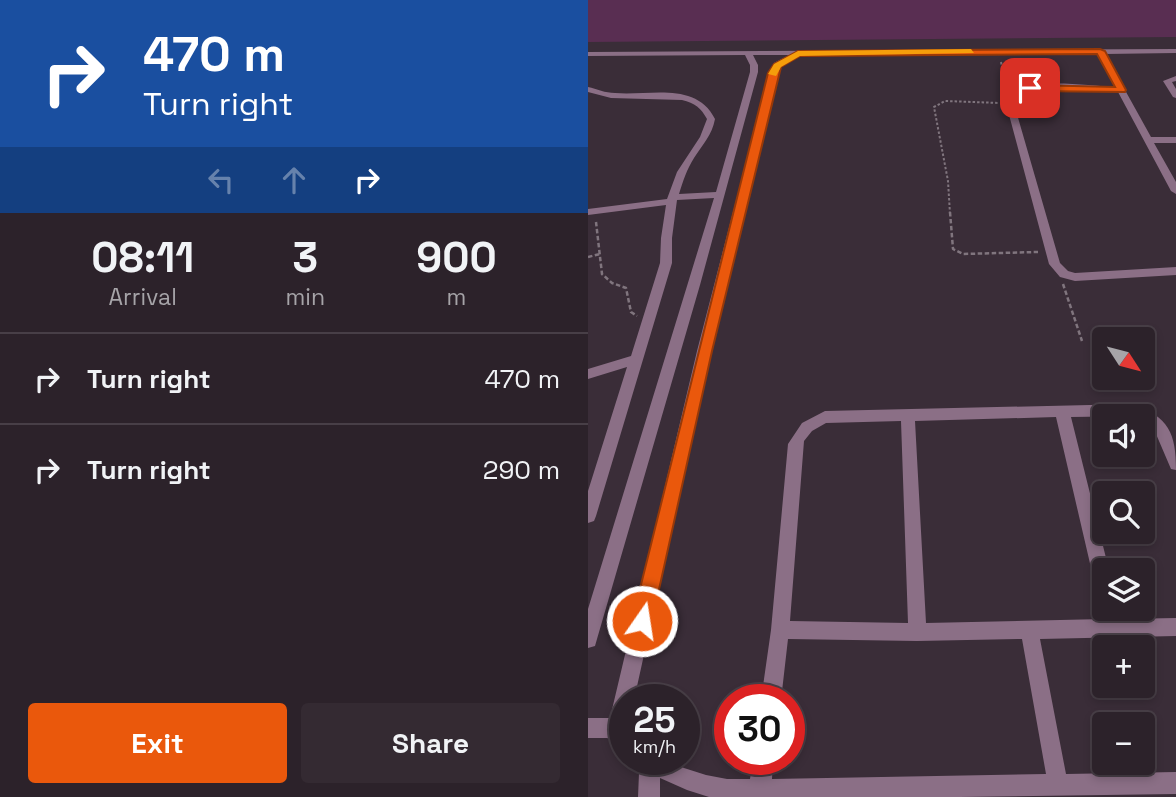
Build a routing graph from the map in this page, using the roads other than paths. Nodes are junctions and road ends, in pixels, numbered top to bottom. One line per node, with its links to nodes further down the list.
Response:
1 (1100, 51): 2 (street); 3 (street); 8 (street)
2 (1176, 51)
3 (798, 53): 5 (street); 31 (street)
4 (588, 54): 5 (street)
5 (748, 54): 13 (street)
6 (1176, 78): 9 (street)
7 (588, 89): 14 (street)
8 (1121, 90): 10 (street); 16 (street)
9 (1176, 96)
10 (1148, 140): 11 (street); 12 (street)
11 (1176, 140)
12 (1176, 191)
13 (719, 199): 14 (street); 30 (street)
14 (673, 201): 15 (street); 17 (street)
15 (591, 211)
16 (1176, 271)
17 (636, 359): 18 (street); 22 (street)
18 (588, 373)
19 (1062, 411): 20 (street); 21 (street); 23 (street)
20 (908, 414): 28 (street); 29 (street)
21 (1176, 464)
22 (588, 516)
23 (1097, 558)
24 (1113, 621): 26 (street)
25 (1176, 627): 26 (street)
26 (1115, 628): 27 (street)
27 (1028, 629): 29 (street); 39 (street)
28 (780, 631): 29 (street); 32 (street)
29 (917, 632)
30 (588, 639)
31 (631, 684)
32 (773, 684)
33 (588, 728): 34 (street)
34 (609, 729)
35 (649, 775): 41 (street)
36 (674, 775): 40 (street)
37 (761, 775): 40 (street)
38 (1176, 783): 39 (street)
39 (1058, 785): 40 (street)
40 (760, 788)
41 (649, 797)

